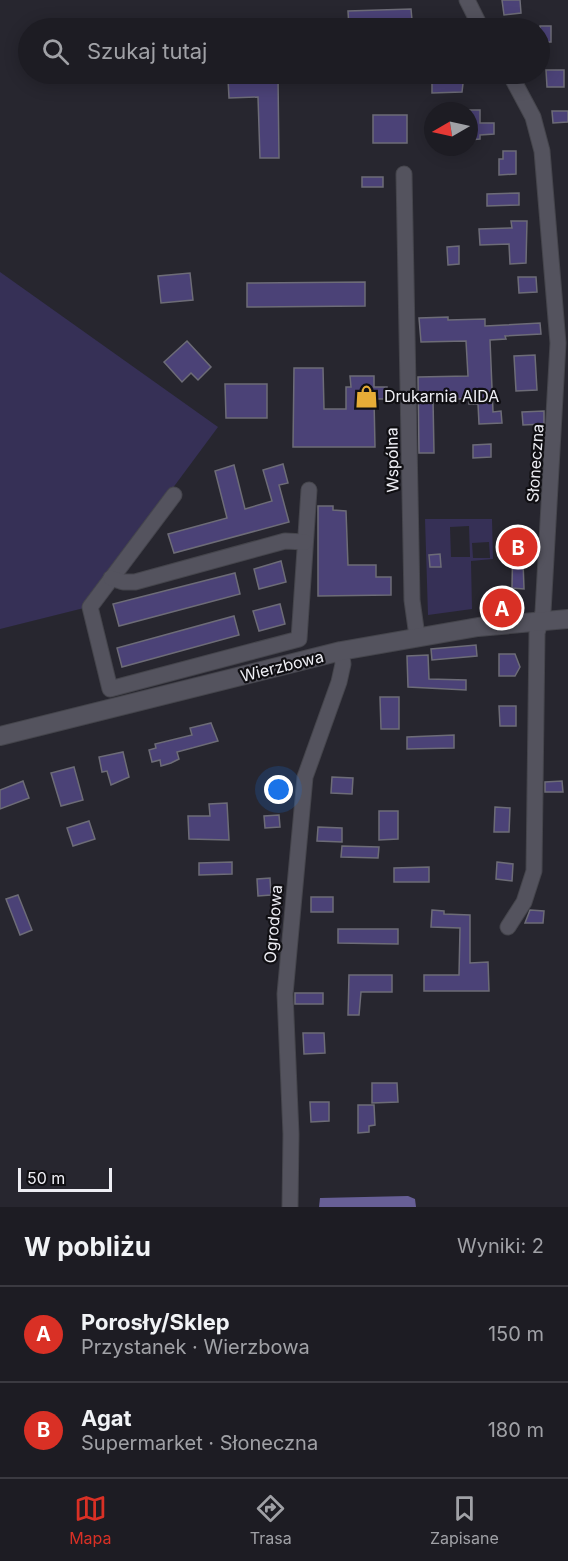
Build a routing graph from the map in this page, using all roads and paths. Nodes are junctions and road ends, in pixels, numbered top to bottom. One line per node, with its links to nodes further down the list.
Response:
1 (467, 0): 2 (street)
2 (476, 18)
3 (515, 84): 10 (street, Słoneczna)
4 (404, 174): 11 (street, Wspólna)
5 (309, 490): 7 (street)
6 (174, 495): 8 (street)
7 (305, 542): 8 (street); 12 (street)
8 (111, 578): 15 (street)
9 (568, 619): 10 (street, Wierzbowa)
10 (540, 621): 11 (street, Wierzbowa); 18 (street, Słoneczna)
11 (417, 636): 13 (street, Wierzbowa)
12 (299, 639): 14 (street); 15 (street)
13 (341, 651): 14 (street, Wierzbowa); 19 (street, Ogrodowa)
14 (304, 660): 16 (street, Wierzbowa)
15 (110, 689): 16 (street)
16 (115, 707): 17 (street, Wierzbowa)
17 (0, 736)
18 (508, 927)
19 (290, 1207)

